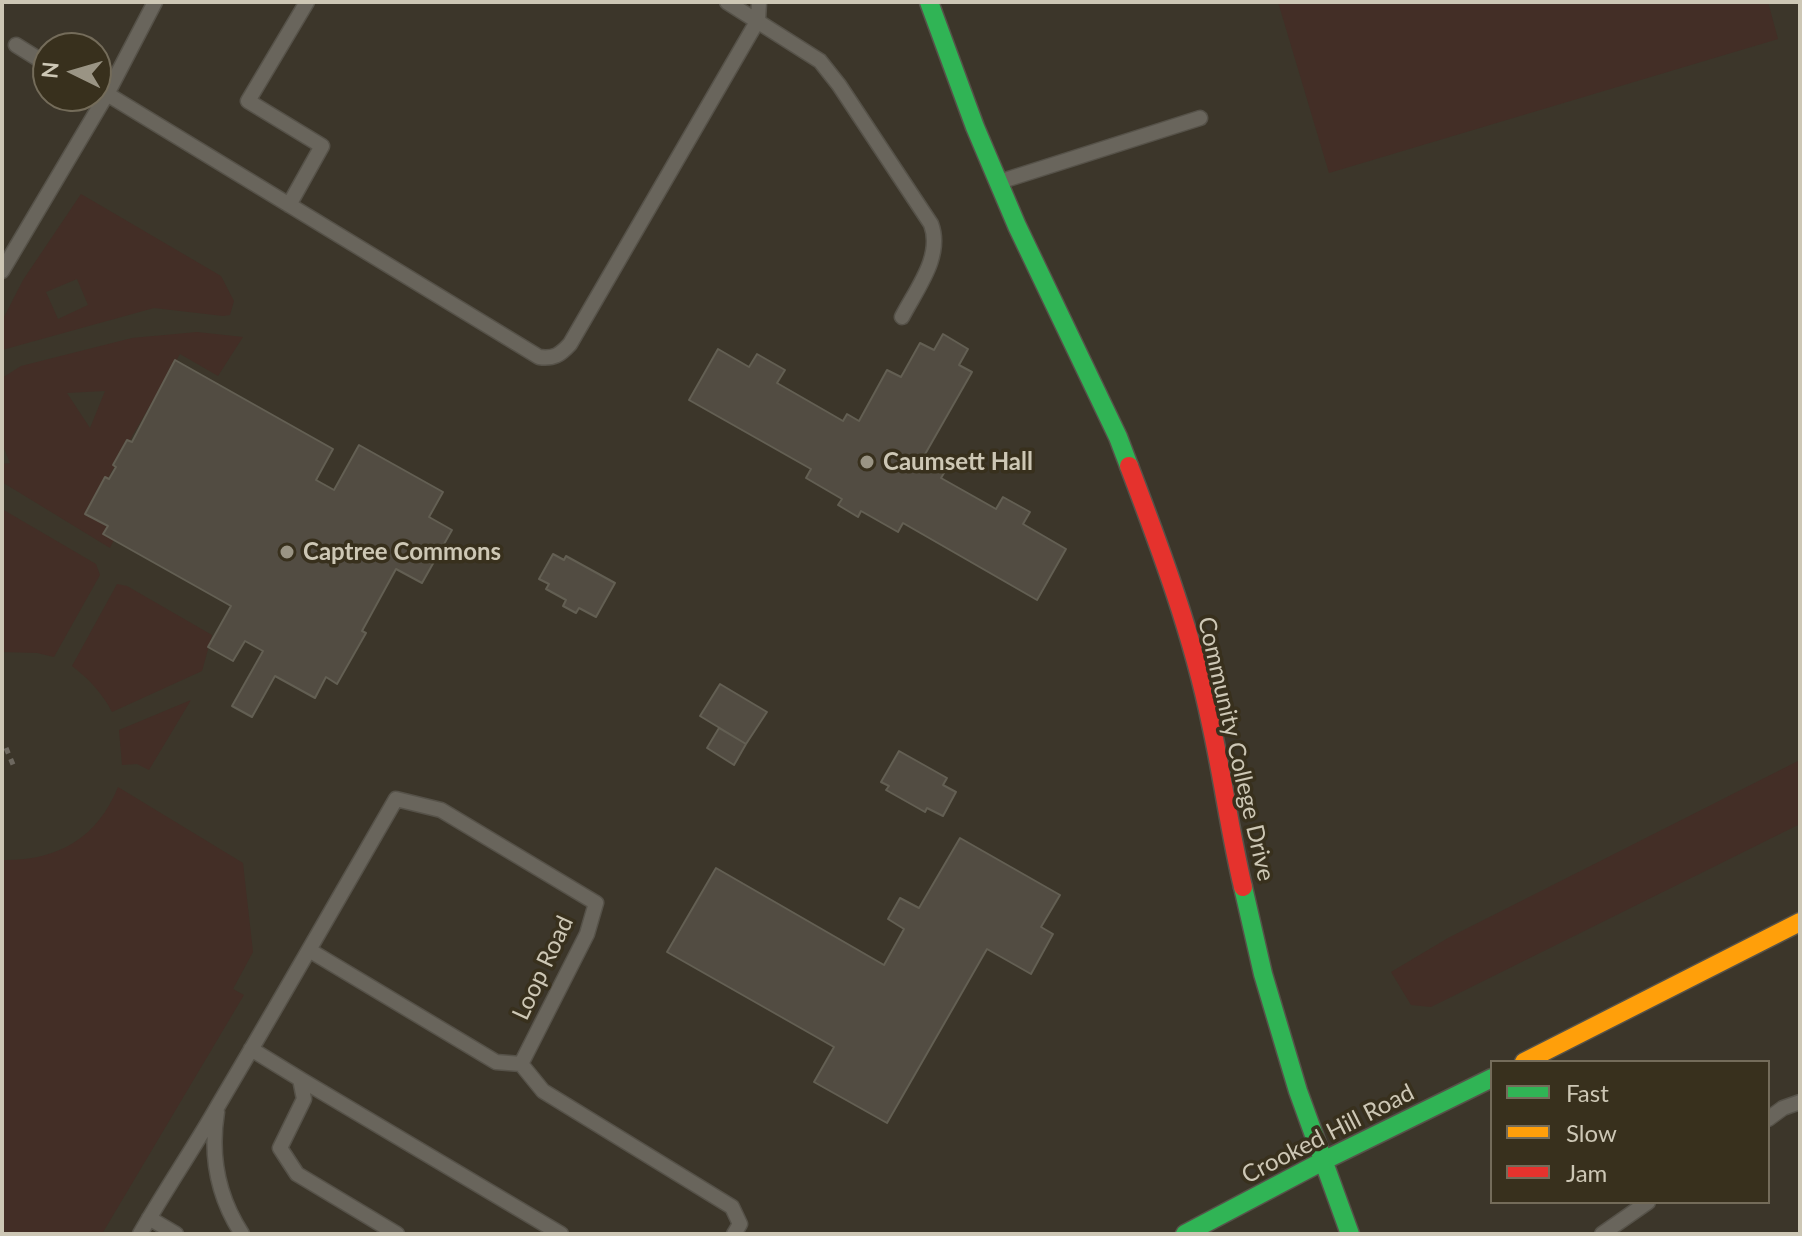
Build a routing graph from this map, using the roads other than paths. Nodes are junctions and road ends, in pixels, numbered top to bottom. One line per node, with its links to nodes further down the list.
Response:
1 (155, 2): 9 (lane)
2 (307, 2): 14 (lane)
3 (727, 2): 6 (lane)
4 (759, 2): 6 (lane)
5 (929, 2): 13 (main road, Community College Drive)
6 (758, 20): 14 (lane); 16 (lane)
7 (16, 45): 8 (lane)
8 (32, 55)
9 (112, 78)
10 (112, 102): 14 (lane)
11 (93, 112): 15 (lane)
12 (1200, 118): 13 (lane)
13 (998, 182): 27 (main road, Community College Drive)
14 (289, 205)
15 (2, 271)
16 (902, 317)
17 (1800, 922): 20 (main road)
18 (309, 950): 19 (lane, Loop Road); 21 (lane); 21 (lane, Loop Road)
19 (251, 1049): 22 (lane); 25 (lane, Loop Road)
20 (1528, 1060)
21 (521, 1064): 35 (lane)
22 (300, 1079): 33 (lane); 34 (lane)
23 (1490, 1079): 27 (main road, Crooked Hill Road)
24 (1800, 1102): 26 (lane)
25 (217, 1108): 29 (lane, Loop Road); 32 (lane)
26 (1770, 1118)
27 (1325, 1160): 36 (main road, Crooked Hill Road); 37 (main road, Community College Drive)
28 (1645, 1204): 38 (lane)
29 (149, 1218): 30 (lane, Loop Road); 31 (lane)
30 (140, 1234)
31 (176, 1234)
32 (242, 1234)
33 (397, 1234)
34 (561, 1234)
35 (734, 1234)
36 (1185, 1234)
37 (1350, 1234)
38 (1602, 1234)

